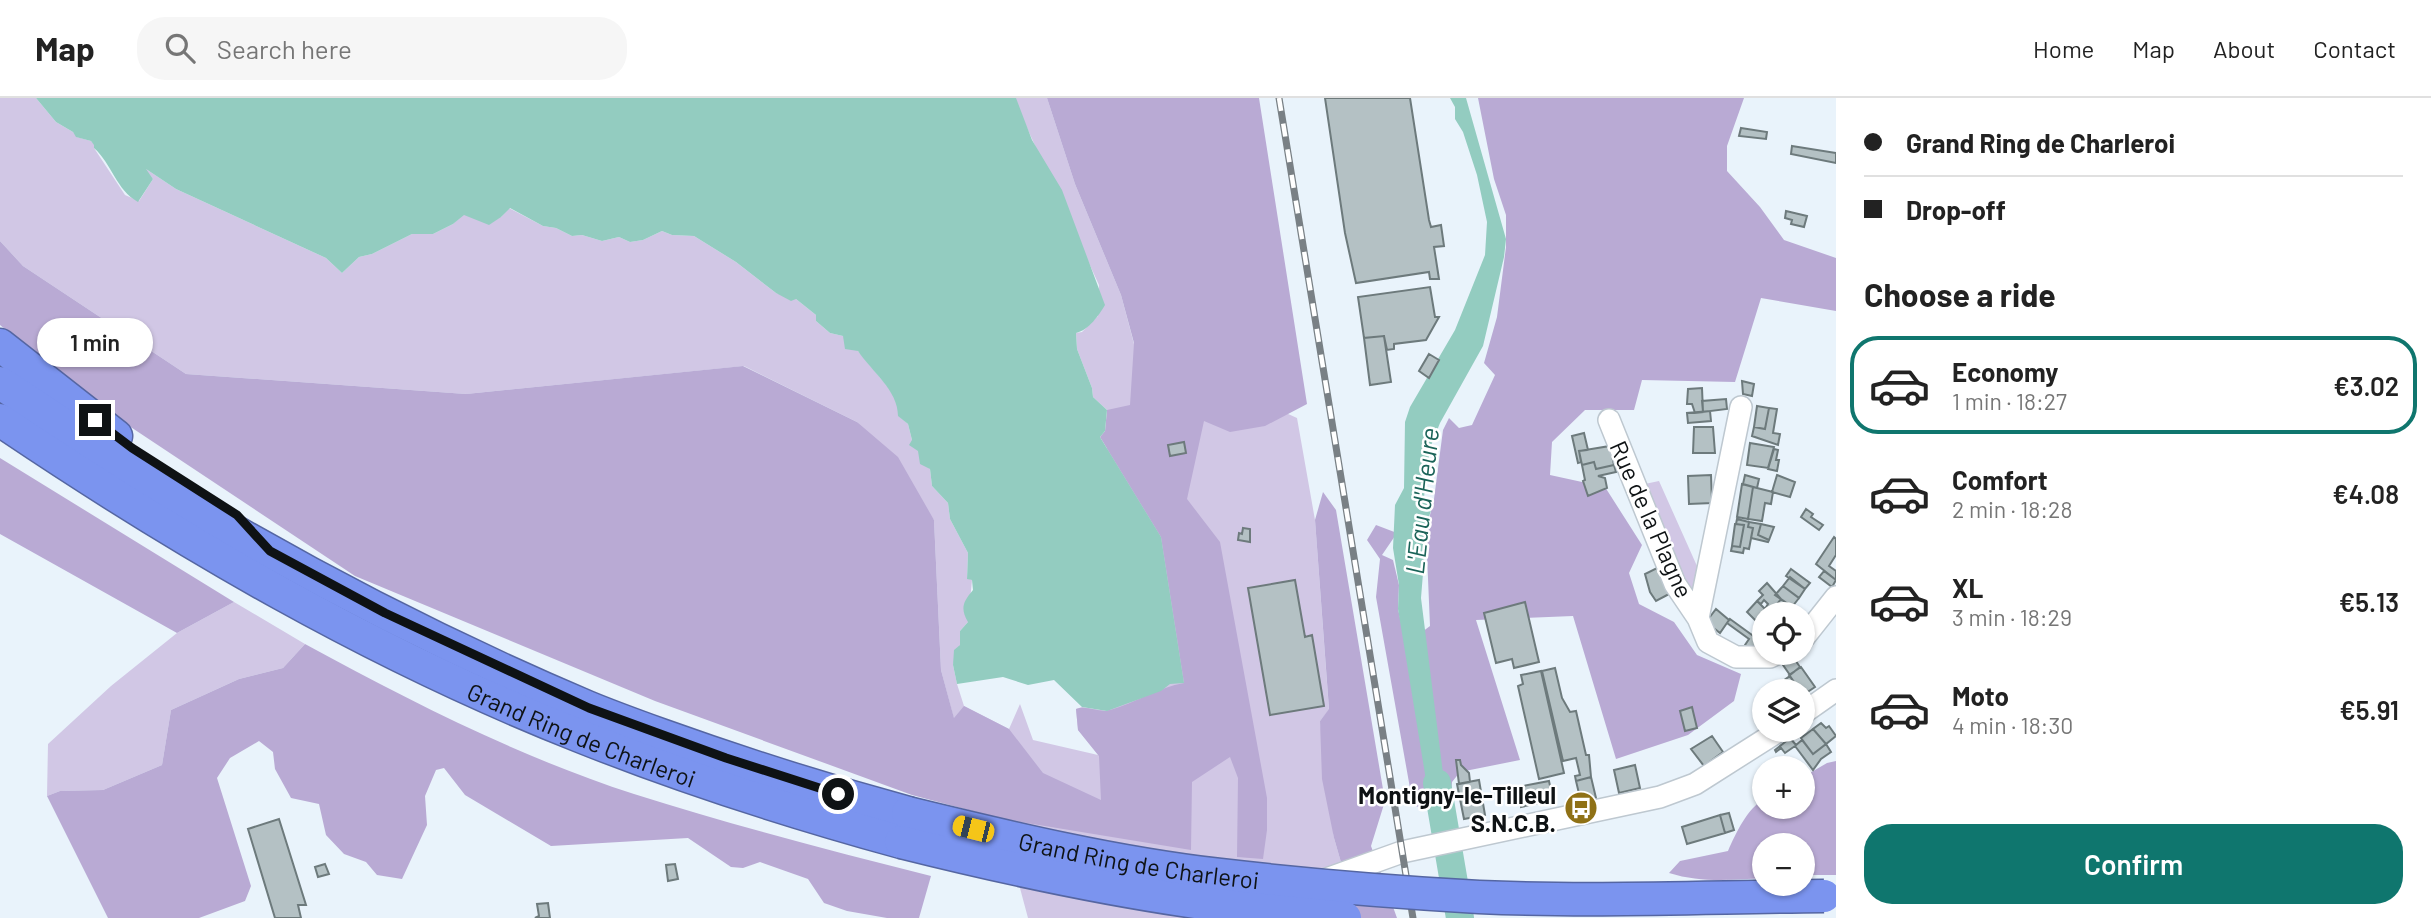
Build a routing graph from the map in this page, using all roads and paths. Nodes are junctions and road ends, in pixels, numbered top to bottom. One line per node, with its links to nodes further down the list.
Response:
1 (0, 345): 6 (highway)
2 (0, 383): 6 (highway, Grand Ring de Charleroi)
3 (1741, 407): 8 (street, Rue de la Plagne)
4 (1609, 419): 8 (street, Rue de la Plagne)
5 (8, 428): 14 (highway, Grand Ring de Charleroi)
6 (270, 551): 14 (highway, Grand Ring de Charleroi)
7 (1836, 597): 9 (street)
8 (1698, 618): 10 (street, Rue de la Plagne)
9 (1815, 624)
10 (1752, 657)
11 (1835, 689): 12 (street)
12 (1815, 704)
13 (1761, 742): 16 (street)
14 (904, 827): 15 (highway, Grand Ring de Charleroi, bridge); 17 (highway, Grand Ring de Charleroi, bridge)
15 (1830, 896)
16 (1255, 918)
17 (1345, 918)

